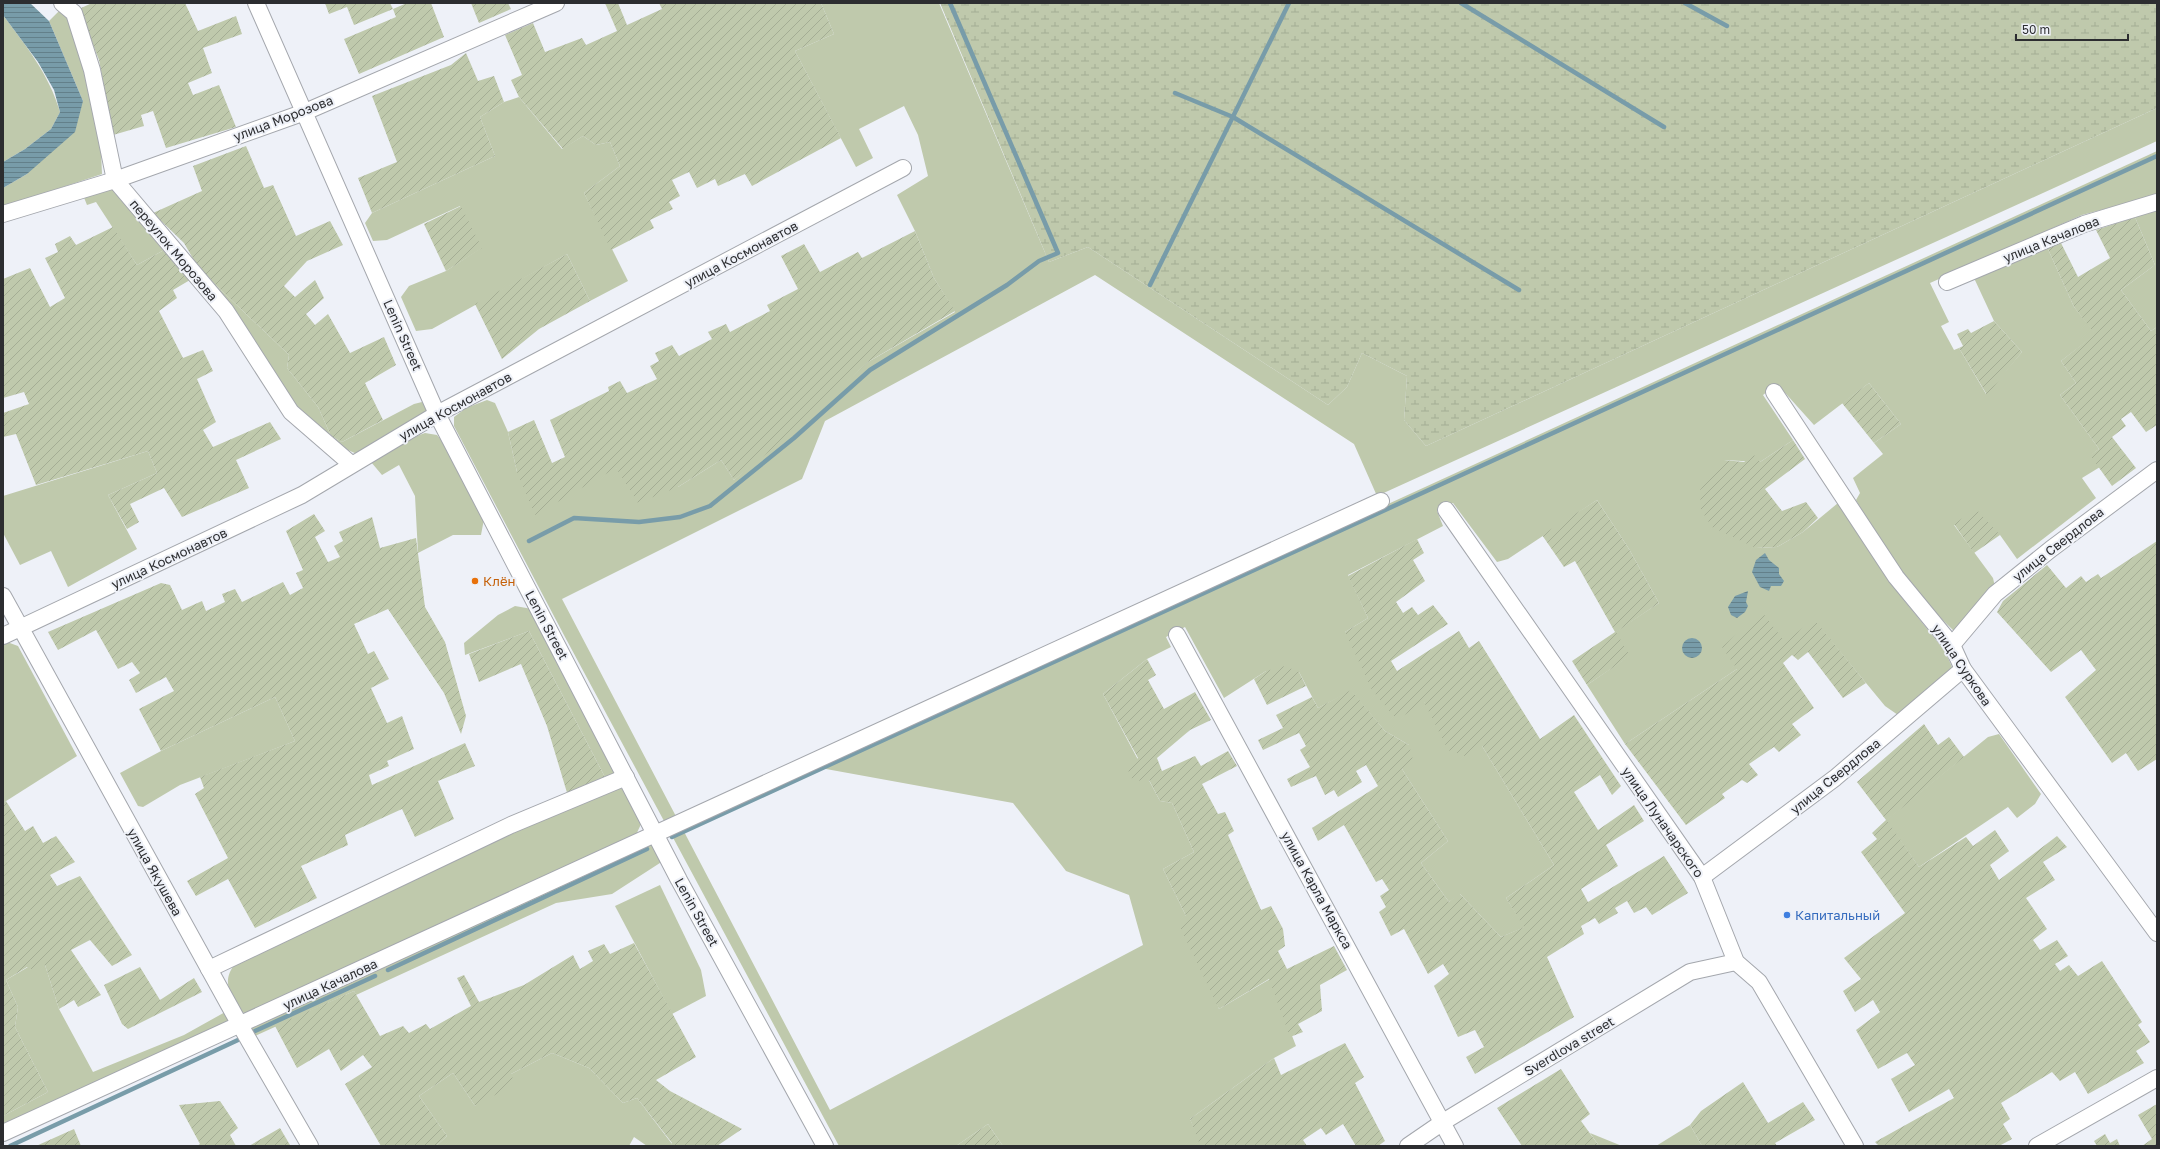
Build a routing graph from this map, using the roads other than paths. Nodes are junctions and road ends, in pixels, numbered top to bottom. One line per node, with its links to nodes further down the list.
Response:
1 (62, 3): 6 (street, переулок Морозова)
2 (256, 3): 4 (street, Lenin Street)
3 (556, 3): 4 (street, улица Морозова)
4 (305, 112): 6 (street, улица Морозова); 11 (street, Lenin Street)
5 (903, 168): 11 (street, улица Космонавтов)
6 (115, 180): 8 (street, улица Морозова); 12 (street, переулок Морозова)
7 (2157, 202): 9 (street, улица Качалова)
8 (3, 214)
9 (1946, 282)
10 (1774, 392): 20 (street, улица Суркова)
11 (438, 414): 12 (street, улица Космонавтов); 22 (street, Lenin Street)
12 (351, 464): 17 (street, улица Космонавтов)
13 (2157, 470): 20 (street, улица Свердлова)
14 (1381, 501): 23 (street, улица Качалова)
15 (1446, 510): 24 (street, улица Луначарского)
16 (3, 596): 17 (street, улица Якушева)
17 (20, 628): 19 (street, улица Космонавтов); 27 (street, улица Якушева)
18 (1177, 635): 30 (street, улица Карла Маркса)
19 (3, 636)
20 (1952, 645): 21 (street, улица Суркова)
21 (1963, 669): 24 (street, улица Свердлова); 25 (street, улица Суркова)
22 (626, 777): 23 (street, Lenin Street); 27 (street)
23 (655, 833): 28 (street, улица Качалова); 33 (street, Lenin Street)
24 (1702, 877): 26 (street, улица Луначарского)
25 (2157, 933)
26 (1736, 962): 30 (street, Sverdlova street); 36 (street, улица Луначарского)
27 (209, 969): 28 (street, улица Якушева)
28 (240, 1025): 31 (street, улица Качалова); 32 (street, улица Якушева)
29 (2157, 1078): 37 (street)
30 (1443, 1122): 34 (street, Sverdlova street); 35 (street, улица Карла Маркса)
31 (3, 1133)
32 (310, 1146)
33 (825, 1146)
34 (1408, 1146)
35 (1456, 1146)
36 (1855, 1146)
37 (2037, 1146)

